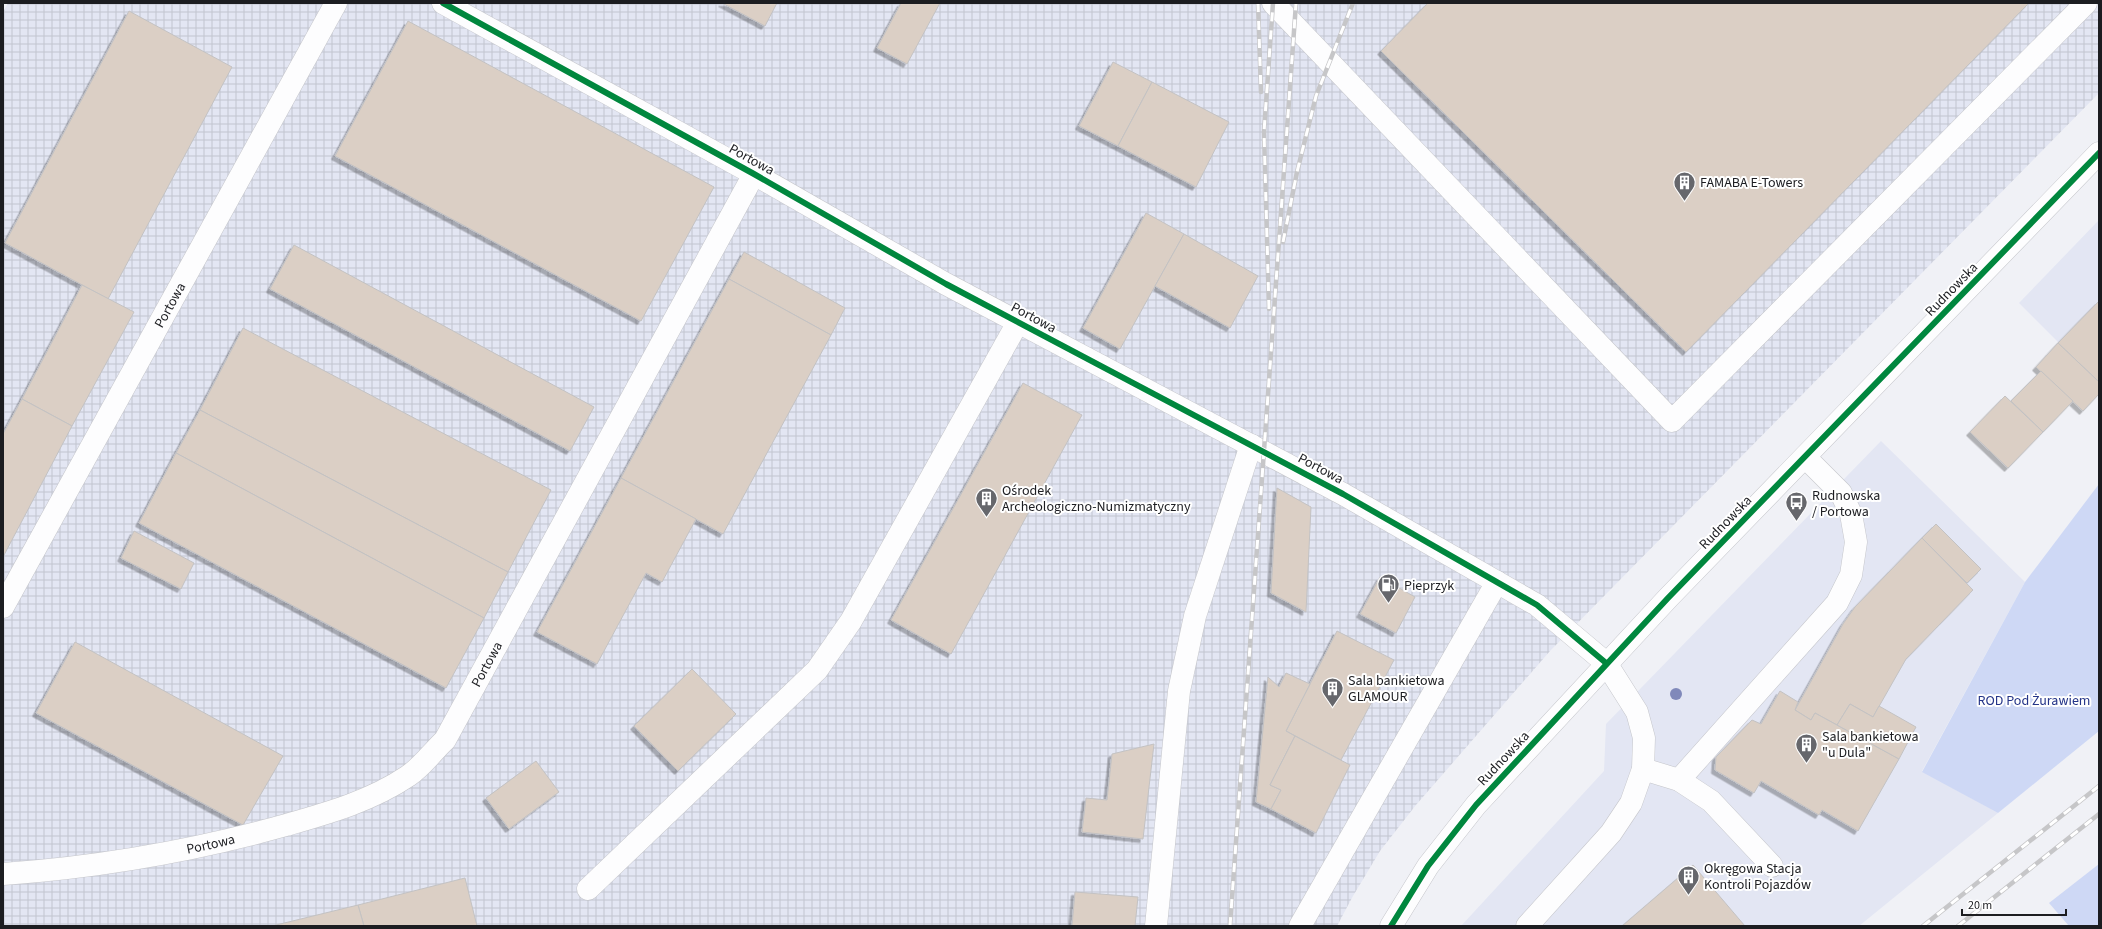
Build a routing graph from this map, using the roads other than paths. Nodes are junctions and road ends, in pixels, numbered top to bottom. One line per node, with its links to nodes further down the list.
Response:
1 (336, 3): 11 (street, Portowa)
2 (443, 3): 6 (street, Portowa)
3 (1273, 3): 4 (street)
4 (2086, 3)
5 (2099, 153): 9 (street, Rudnowska)
6 (754, 174): 7 (street, Portowa); 16 (street, Portowa)
7 (1018, 322): 8 (street, Portowa); 17 (street)
8 (1251, 445): 10 (street, Portowa); 18 (street)
9 (1805, 457): 12 (street, Rudnowska); 14 (street)
10 (1497, 582): 12 (street, Portowa); 19 (street)
11 (3, 607)
12 (1606, 663): 13 (street, Portowa); 20 (street, Rudnowska)
13 (1643, 769): 14 (street); 21 (street, Portowa)
14 (1680, 780): 15 (street)
15 (1772, 866)
16 (3, 874)
17 (588, 889)
18 (1156, 926)
19 (1300, 926)
20 (1391, 926)
21 (1527, 926)

